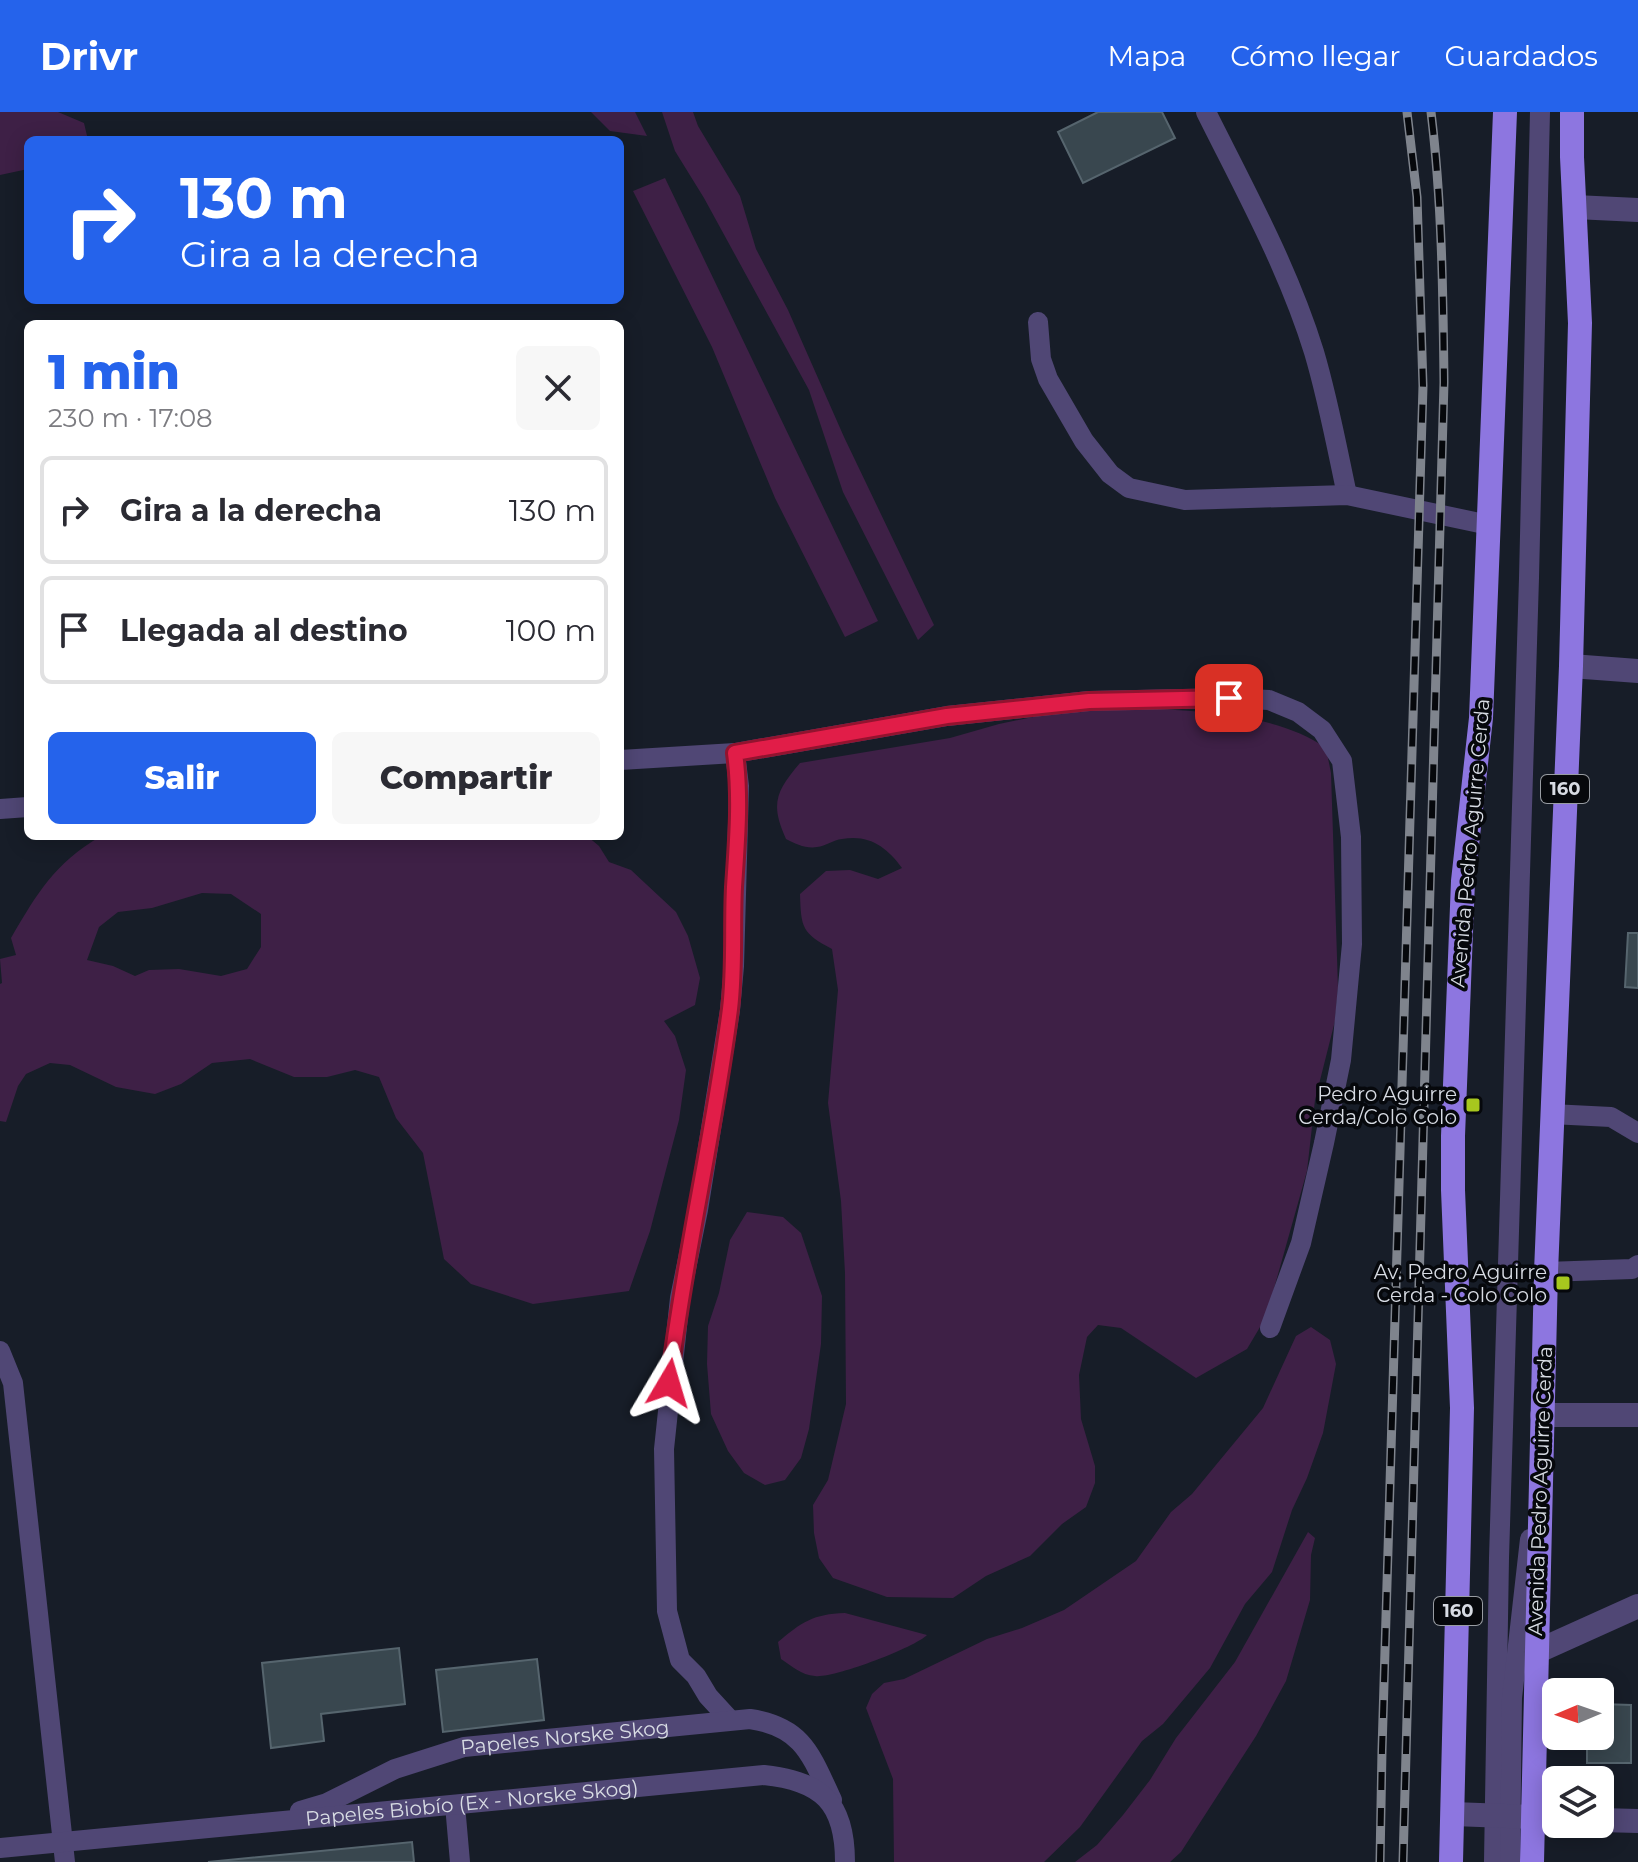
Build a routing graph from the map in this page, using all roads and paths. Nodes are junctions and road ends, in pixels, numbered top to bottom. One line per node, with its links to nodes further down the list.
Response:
1 (1206, 112): 8 (lane)
2 (1505, 112): 9 (highway, Avenida Pedro Aguirre Cerda / 160)
3 (1540, 112): 31 (lane)
4 (1572, 112): 5 (highway, Avenida Pedro Aguirre Cerda / 160)
5 (1575, 207): 6 (street); 10 (highway, Avenida Pedro Aguirre Cerda / 160)
6 (1638, 210)
7 (1038, 322): 8 (lane)
8 (1347, 495): 9 (lane)
9 (1489, 525): 30 (highway, Avenida Pedro Aguirre Cerda / 160)
10 (1571, 666): 11 (street); 16 (highway, Avenida Pedro Aguirre Cerda / 160)
11 (1638, 671)
12 (735, 753): 13 (lane); 20 (lane); 27 (lane)
13 (624, 760)
14 (24, 807): 15 (lane)
15 (0, 809)
16 (1551, 1114): 17 (lane); 19 (highway, Avenida Pedro Aguirre Cerda / 160)
17 (1638, 1133)
18 (1638, 1265): 19 (lane)
19 (1546, 1272): 22 (highway, Avenida Pedro Aguirre Cerda / 160)
20 (1270, 1328)
21 (0, 1351): 36 (lane)
22 (1542, 1415): 23 (street); 24 (highway, Avenida Pedro Aguirre Cerda / 160)
23 (1638, 1415)
24 (1540, 1466): 26 (highway, Avenida Pedro Aguirre Cerda / 160); 31 (lane)
25 (1638, 1606): 26 (street)
26 (1536, 1652): 31 (highway, Avenida Pedro Aguirre Cerda / 160)
27 (730, 1720): 29 (lane, Papeles Norske Skog); 34 (lane, Papeles Norske Skog)
28 (455, 1805): 29 (lane, Papeles Biobío (Ex - Norske Skog)); 34 (lane, Papeles Biobío (Ex - Norske Skog)); 37 (lane)
29 (835, 1807): 38 (lane)
30 (1453, 1814): 31 (street); 39 (highway, Avenida Pedro Aguirre Cerda / 160)
31 (1522, 1816): 40 (lane); 41 (lane); 42 (highway, Avenida Pedro Aguirre Cerda / 160)
32 (1614, 1820): 33 (street)
33 (1638, 1821)
34 (263, 1823): 36 (lane, Papeles Biobío (Ex - Norske Skog))
35 (0, 1848): 36 (lane, Papeles Biobío (Ex - Norske Skog))
36 (64, 1852)
37 (460, 1862)
38 (845, 1862)
39 (1451, 1862)
40 (1494, 1862)
41 (1510, 1862)
42 (1532, 1862)

